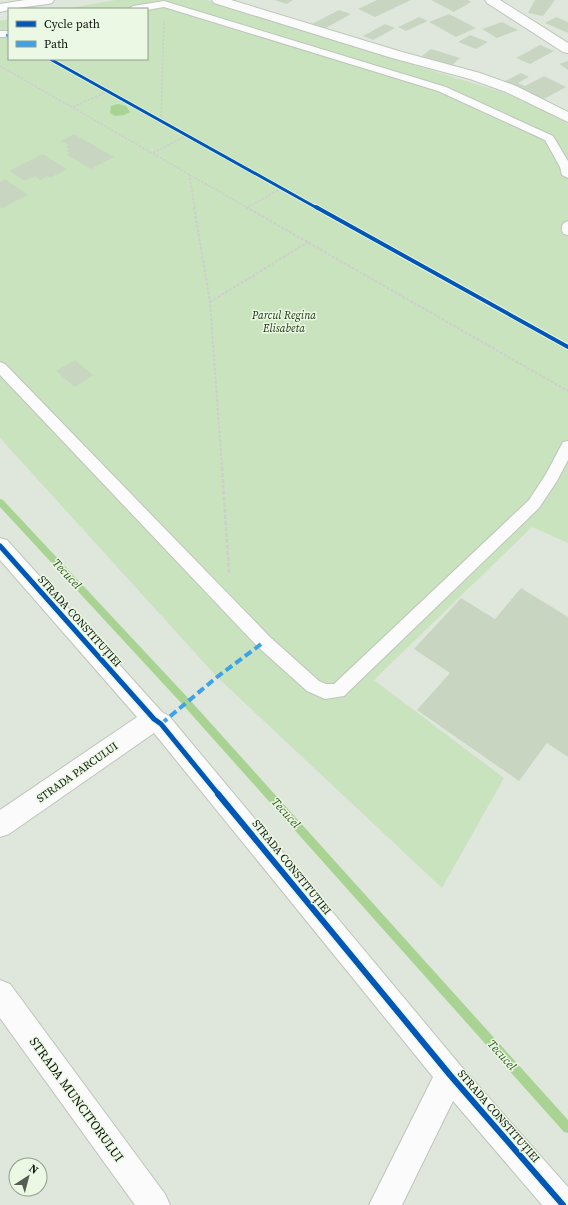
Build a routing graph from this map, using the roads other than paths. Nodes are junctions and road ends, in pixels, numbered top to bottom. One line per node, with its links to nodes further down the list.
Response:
1 (48, 0): 4 (street)
2 (218, 0): 7 (street)
3 (491, 0): 6 (street)
4 (0, 8)
5 (139, 8): 8 (lane)
6 (568, 49)
7 (568, 118)
8 (568, 175)
9 (568, 225): 10 (lane)
10 (568, 231)
11 (0, 367): 12 (lane)
12 (568, 446)
13 (0, 546): 14 (street, STRADA CONSTITUȚIEI)
14 (154, 719): 15 (street, STRADA PARCULUI); 17 (street, STRADA CONSTITUȚIEI)
15 (0, 825)
16 (0, 994): 18 (street, STRADA MUNCITORULUI)
17 (450, 1076): 19 (street); 20 (street, STRADA CONSTITUȚIEI)
18 (154, 1205)
19 (386, 1205)
20 (563, 1205)

